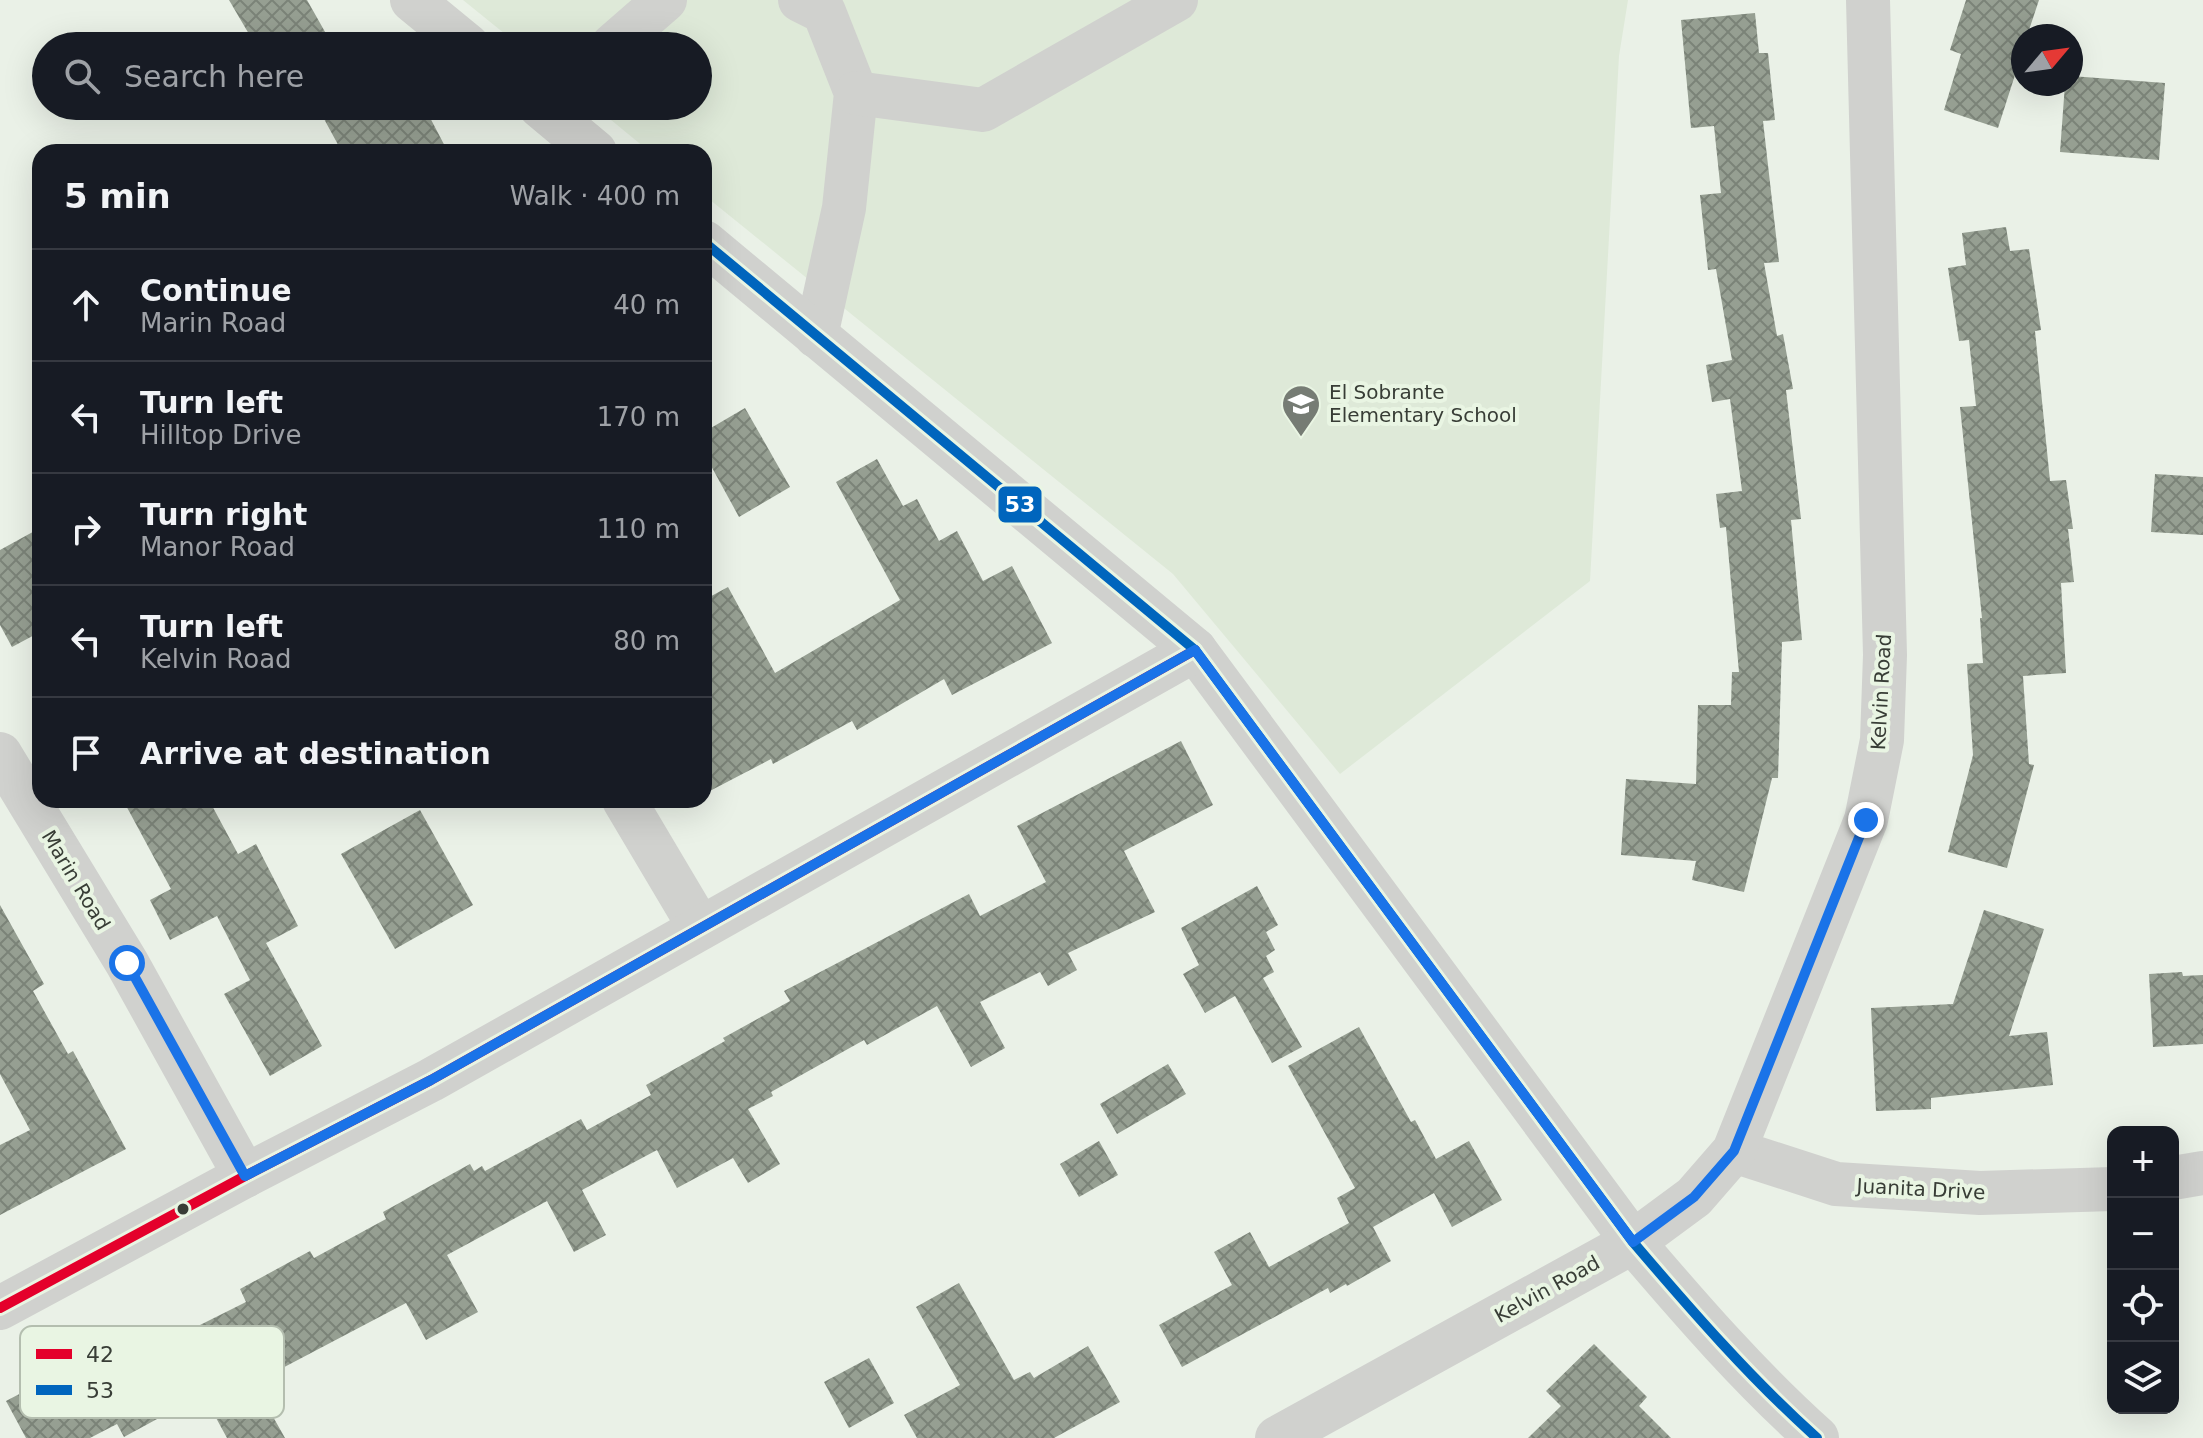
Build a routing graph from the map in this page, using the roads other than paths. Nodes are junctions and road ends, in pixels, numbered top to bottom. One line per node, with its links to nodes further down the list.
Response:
1 (412, 0): 5 (street)
2 (800, 0): 6 (street)
3 (1176, 0): 6 (street)
4 (1868, 0): 17 (street, Kelvin Road)
5 (451, 32)
6 (856, 93): 10 (street)
7 (557, 120): 8 (street)
8 (586, 144)
9 (712, 249): 10 (street)
10 (816, 336): 11 (street)
11 (1195, 650): 16 (street); 22 (street)
12 (0, 754): 13 (street, Marin Road)
13 (32, 807)
14 (33, 808): 19 (street, Marin Road)
15 (629, 808): 16 (street)
16 (700, 928): 19 (street)
17 (1734, 1151): 21 (street, Juanita Drive); 22 (street, Kelvin Road)
18 (2203, 1173): 20 (street)
19 (245, 1176): 23 (street)
20 (2179, 1177)
21 (2107, 1189)
22 (1633, 1242): 24 (street, Kelvin Road); 25 (street)
23 (0, 1308)
24 (1277, 1438)
25 (1817, 1438)

